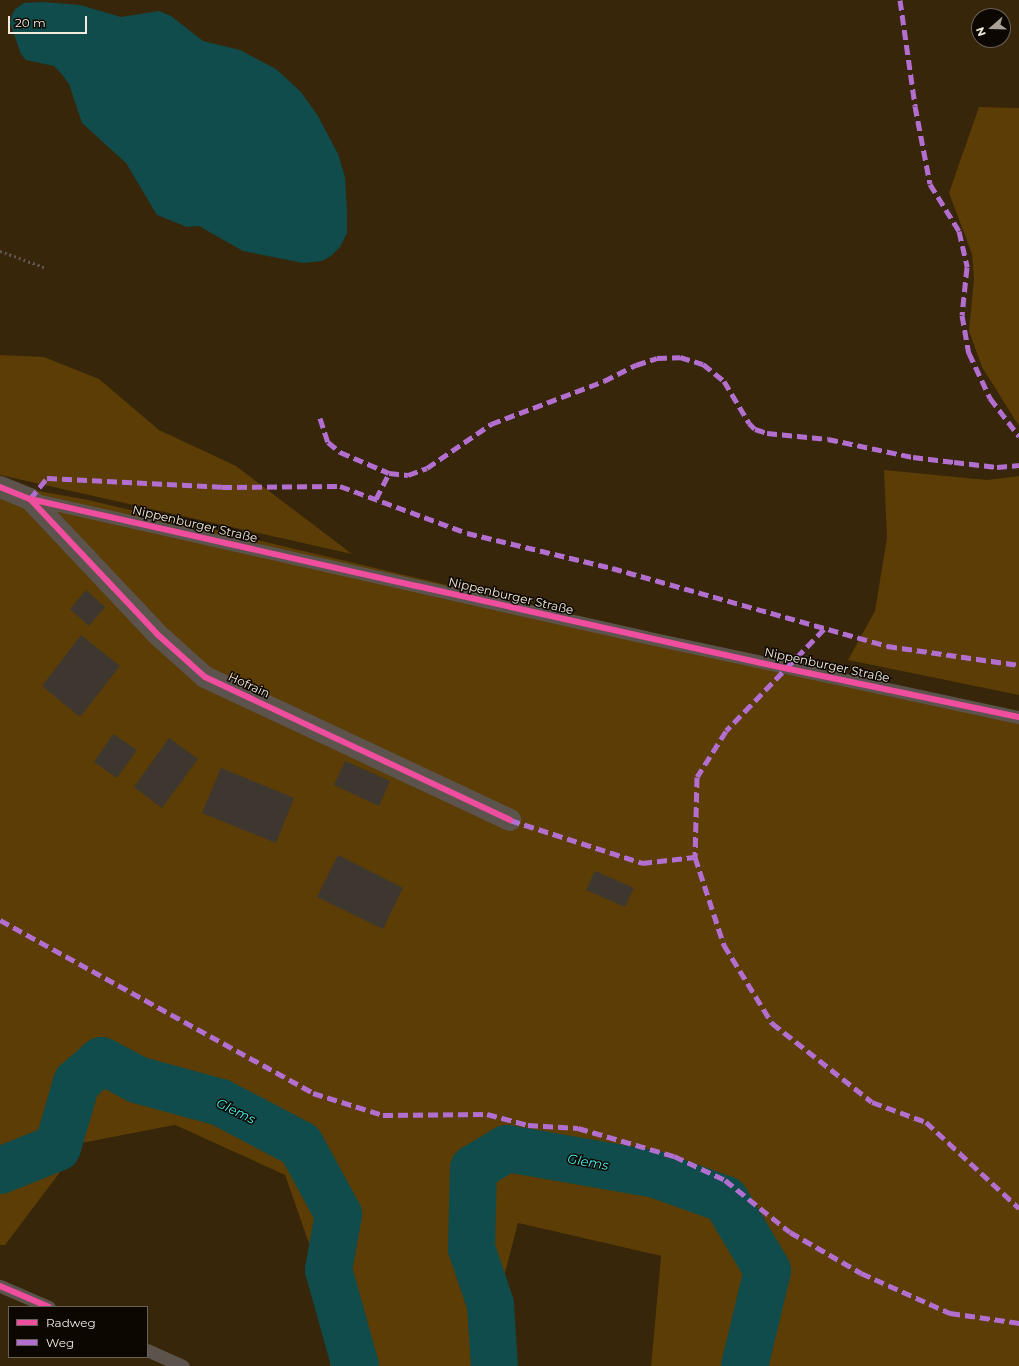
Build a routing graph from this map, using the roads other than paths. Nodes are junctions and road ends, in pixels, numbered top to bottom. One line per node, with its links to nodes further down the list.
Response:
1 (0, 487): 2 (street, Nippenburger Straße)
2 (30, 499): 3 (lane, Nippenburger Straße); 4 (street, Hofrain)
3 (1019, 717)
4 (510, 820)
5 (0, 1286): 6 (lane)
6 (47, 1306)
7 (148, 1350): 8 (lane)
8 (183, 1366)

